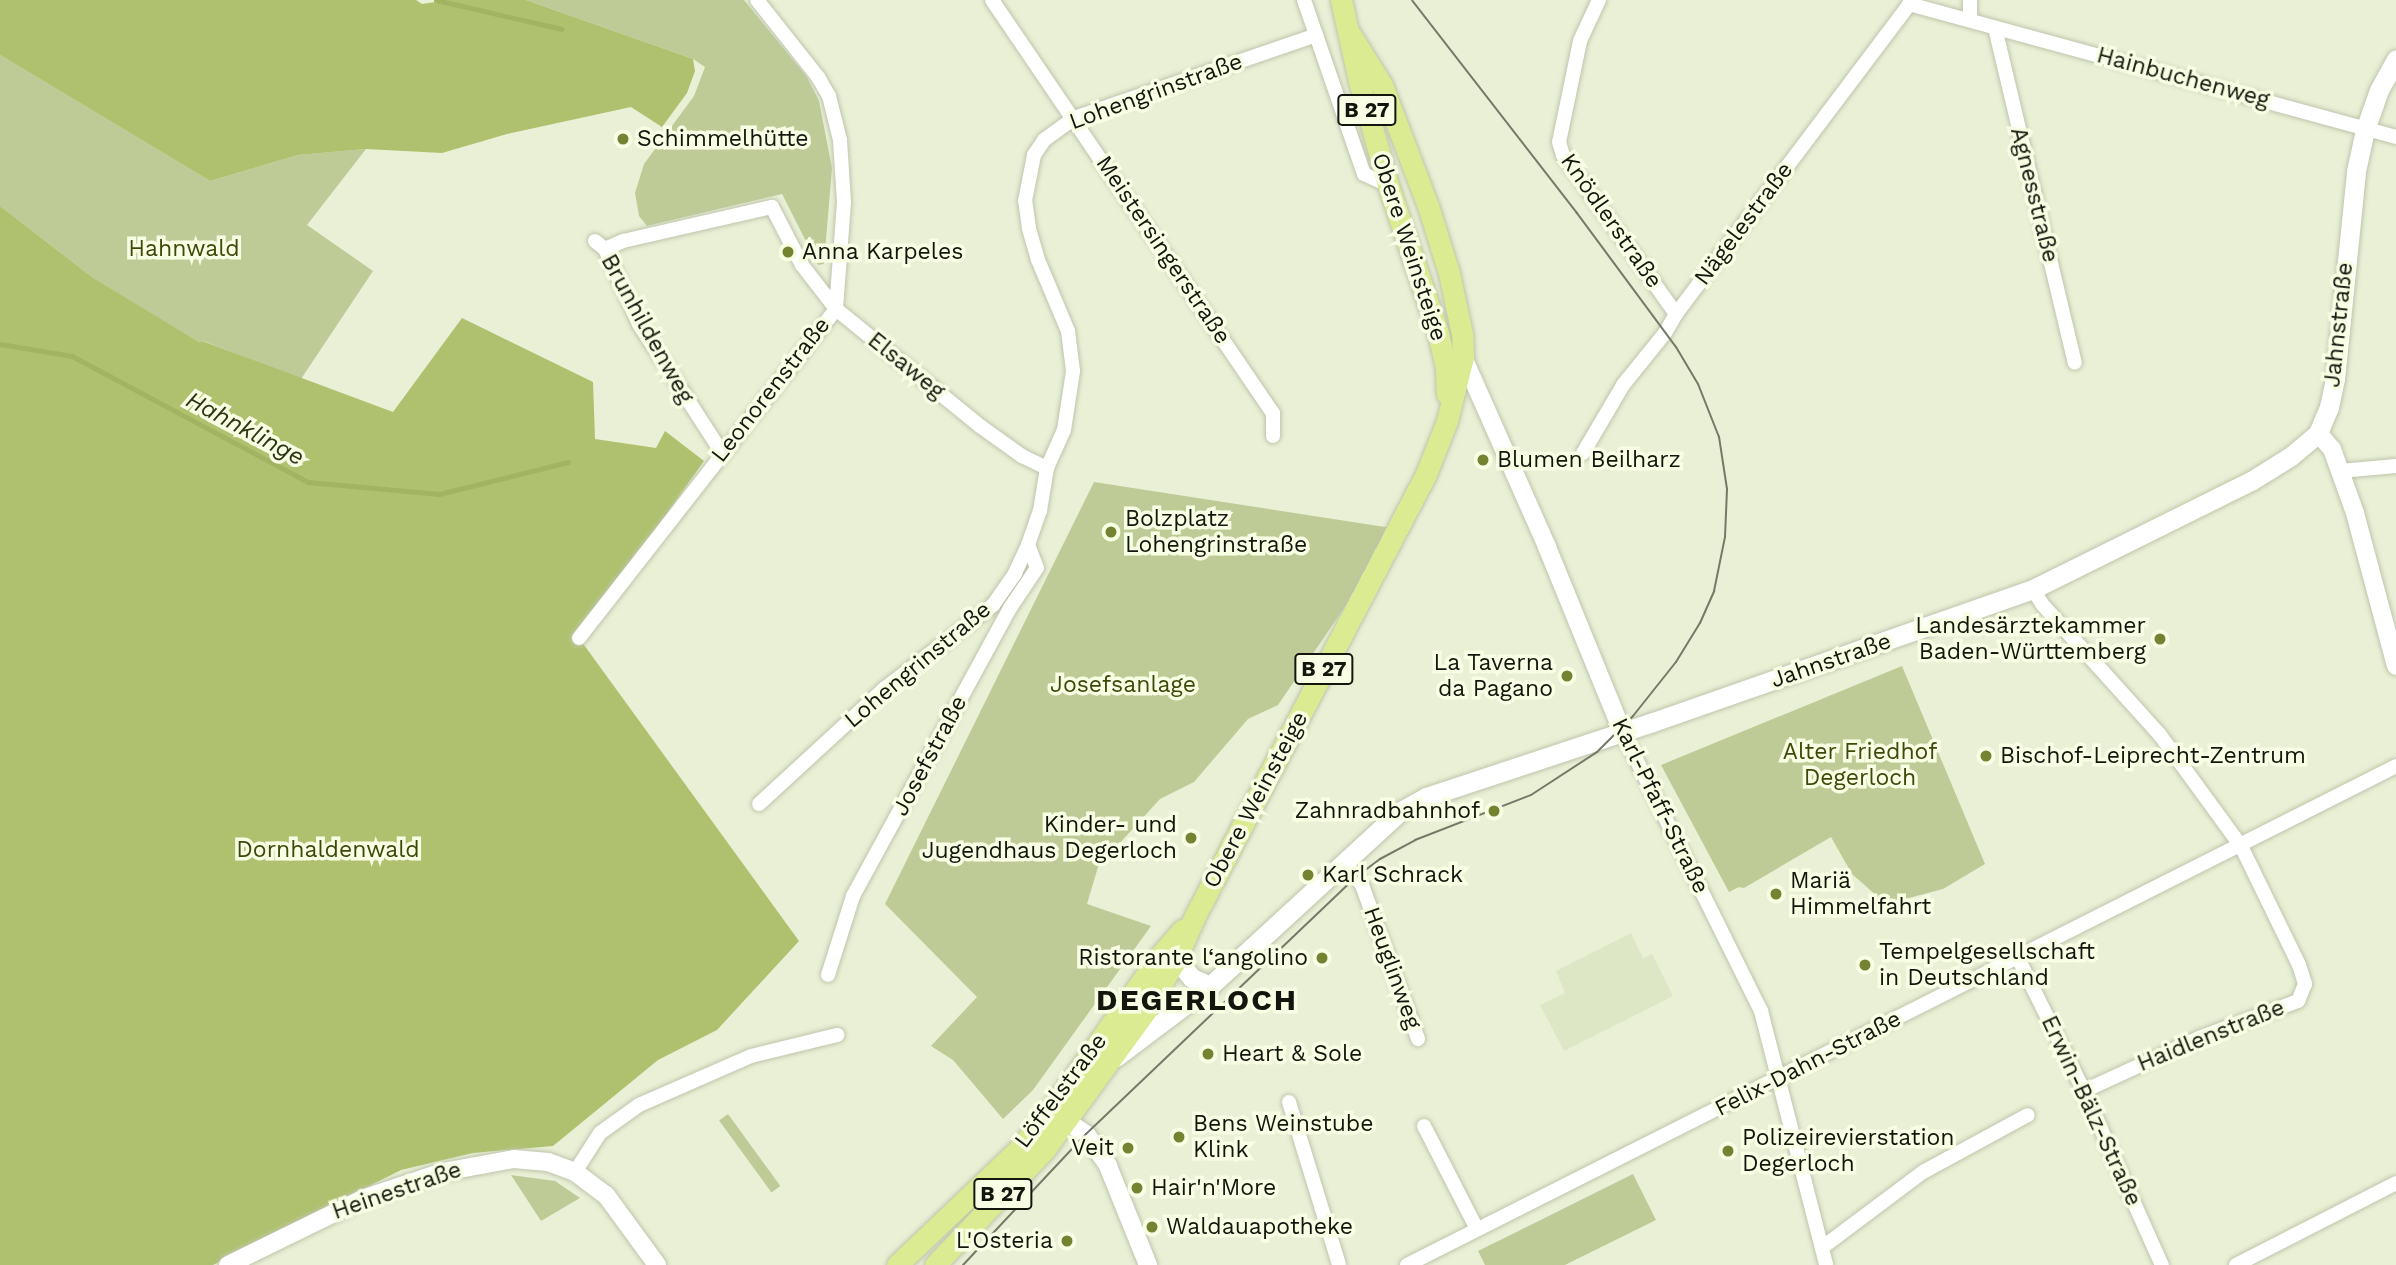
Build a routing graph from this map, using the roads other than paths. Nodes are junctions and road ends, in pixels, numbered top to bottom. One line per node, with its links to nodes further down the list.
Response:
1 (757, 0): 19 (street, Leonorenstraße)
2 (992, 0): 13 (street, Meistersingerstraße)
3 (1304, 0): 11 (street)
4 (1341, 0): 10 (main road, Obere Weinsteige / B 27)
5 (1599, 0): 20 (street, Knödlerstraße)
6 (1970, 0): 8 (street)
7 (1911, 2): 8 (street, Hainbuchenweg); 20 (street, Nägelestraße)
8 (1970, 20): 9 (street, Hainbuchenweg)
9 (1995, 28): 14 (street, Hainbuchenweg); 22 (street, Agnesstraße)
10 (1350, 34): 16 (main road, Obere Weinsteige / B 27); 21 (main road, Obere Weinsteige / B 27)
11 (1316, 35): 13 (street, Lohengrinstraße); 16 (street)
12 (2396, 60): 14 (main road, Jahnstraße)
13 (1074, 118): 25 (street, Meistersingerstraße); 29 (street, Lohengrinstraße)
14 (2365, 130): 15 (street, Hainbuchenweg); 24 (main road, Jahnstraße)
15 (2396, 137)
16 (1388, 186): 18 (main road, Obere Weinsteige / B 27)
17 (600, 245): 19 (street, Elsaweg); 26 (street, Brunhildenweg)
18 (1427, 296): 21 (main road); 23 (main road, Obere Weinsteige / B 27)
19 (836, 309): 26 (street, Leonorenstraße); 29 (street, Elsaweg)
20 (1676, 314): 27 (street, Nägelestraße)
21 (1463, 357): 23 (main road, Obere Weinsteige / B 27); 35 (street, Karl-Pfaff-Straße)
22 (2075, 363)
23 (1447, 421): 40 (main road, Obere Weinsteige / B 27)
24 (2318, 432): 30 (street); 32 (main road, Jahnstraße)
25 (1273, 436)
26 (722, 453): 33 (street, Leonorenstraße)
27 (1583, 453)
28 (2396, 466): 30 (street)
29 (1047, 468): 31 (street, Lohengrinstraße)
30 (2340, 471): 34 (street)
31 (1028, 545): 37 (street, Lohengrinstraße); 43 (street, Josefstraße)
32 (2033, 589): 35 (main road, Jahnstraße); 38 (street, Haidlenstraße)
33 (579, 638)
34 (2396, 666)
35 (1622, 731): 39 (main road, Jahnstraße); 51 (street, Karl-Pfaff-Straße)
36 (2396, 766): 38 (street, Felix-Dahn-Straße)
37 (759, 804)
38 (2241, 846): 41 (street, Felix-Dahn-Straße); 52 (street, Haidlenstraße)
39 (1345, 861): 44 (main road, Jahnstraße); 49 (street, Heuglinweg)
40 (1195, 916): 42 (main road, Löffelstraße / B 27); 47 (main road, Löffelstraße / B 27)
41 (2018, 958): 51 (street, Felix-Dahn-Straße); 52 (street, Erwin-Bälz-Straße)
42 (1176, 959): 44 (main road); 46 (main road, Löffelstraße / B 27)
43 (828, 975)
44 (1210, 986): 45 (main road, Jahnstraße)
45 (1186, 1001): 46 (main road, Jahnstraße); 50 (main road, Jahnstraße)
46 (1145, 1012): 47 (main road, Jahnstraße); 50 (main road, Löffelstraße / B 27)
47 (1111, 1025): 55 (main road, Löffelstraße / B 27)
48 (837, 1035): 57 (street)
49 (1418, 1039)
50 (1111, 1060): 55 (main road, Löffelstraße / B 27)
51 (1780, 1078): 59 (street, Felix-Dahn-Straße); 60 (street, Karl-Pfaff-Straße)
52 (2084, 1091): 69 (street, Erwin-Bälz-Straße)
53 (1289, 1102): 66 (street)
54 (2028, 1115): 60 (street)
55 (1058, 1116): 63 (main road, Löffelstraße / B 27); 64 (main road, Löffelstraße / B 27); 65 (street)
56 (1424, 1126): 59 (street)
57 (575, 1172): 61 (street, Heinestraße); 62 (street, Heinestraße)
58 (2396, 1183): 70 (street)
59 (1477, 1229): 67 (street, Felix-Dahn-Straße)
60 (1823, 1247): 68 (street, Karl-Pfaff-Straße)
61 (235, 1263)
62 (657, 1265)
63 (897, 1265)
64 (936, 1265)
65 (1148, 1265)
66 (1339, 1265)
67 (1407, 1265)
68 (1826, 1265)
69 (2162, 1265)
70 (2236, 1265)

